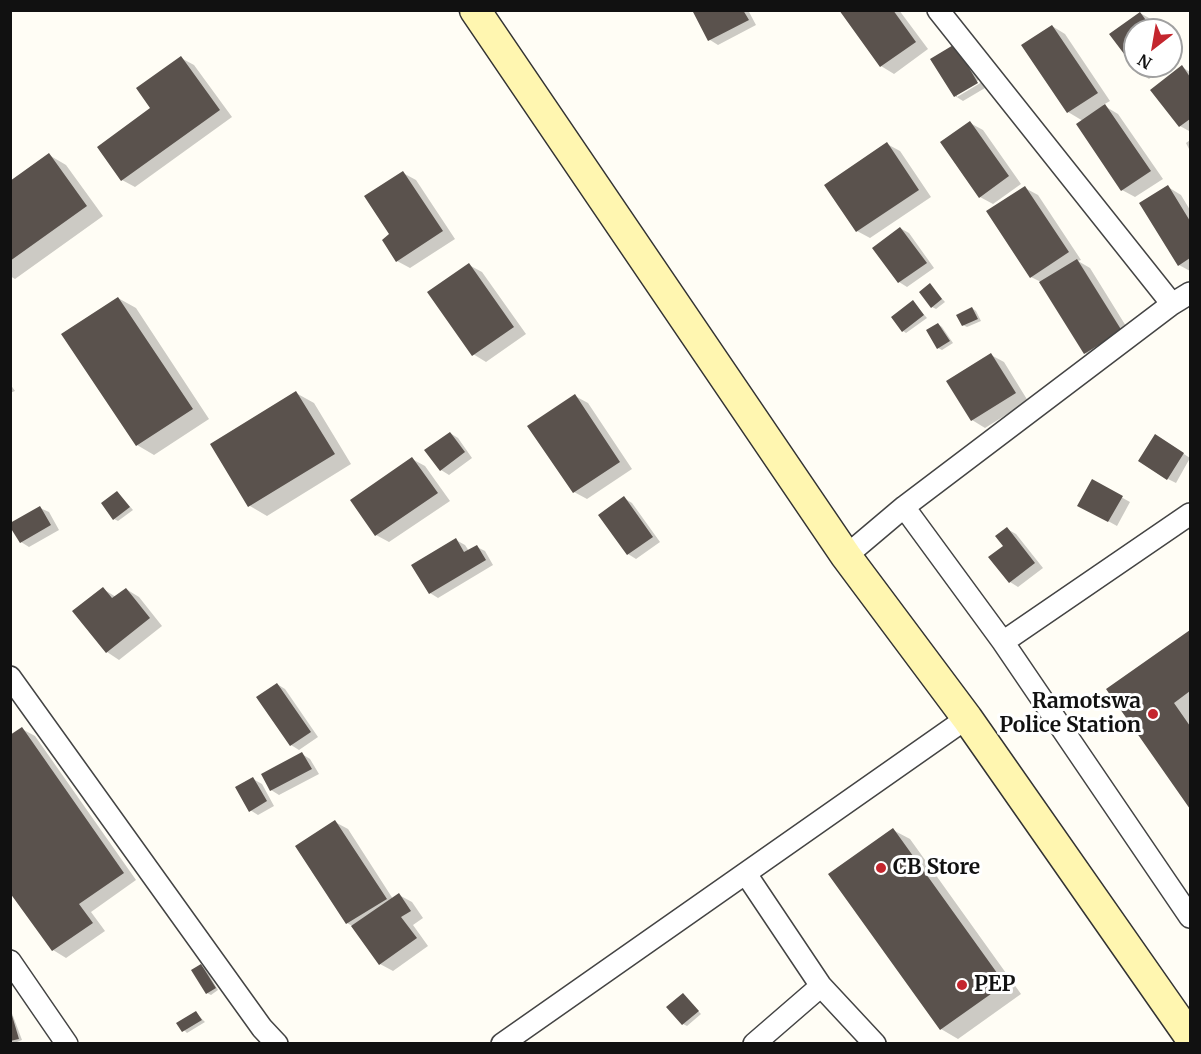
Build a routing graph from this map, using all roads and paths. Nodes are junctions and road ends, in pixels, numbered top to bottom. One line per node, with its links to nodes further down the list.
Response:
1 (475, 10): 7 (main road)
2 (938, 10): 4 (street)
3 (1191, 293): 4 (street)
4 (1172, 304): 5 (street)
5 (904, 507): 7 (street); 8 (street)
6 (1191, 514): 8 (street)
7 (846, 556): 10 (main road)
8 (1003, 642): 12 (street)
9 (10, 677): 17 (street)
10 (967, 718): 11 (street); 15 (main road)
11 (746, 874): 14 (street); 18 (street)
12 (1191, 917)
13 (10, 962): 16 (street)
14 (821, 986): 19 (street); 20 (street)
15 (1191, 1037)
16 (67, 1044)
17 (277, 1044)
18 (502, 1044)
19 (754, 1044)
20 (875, 1044)

